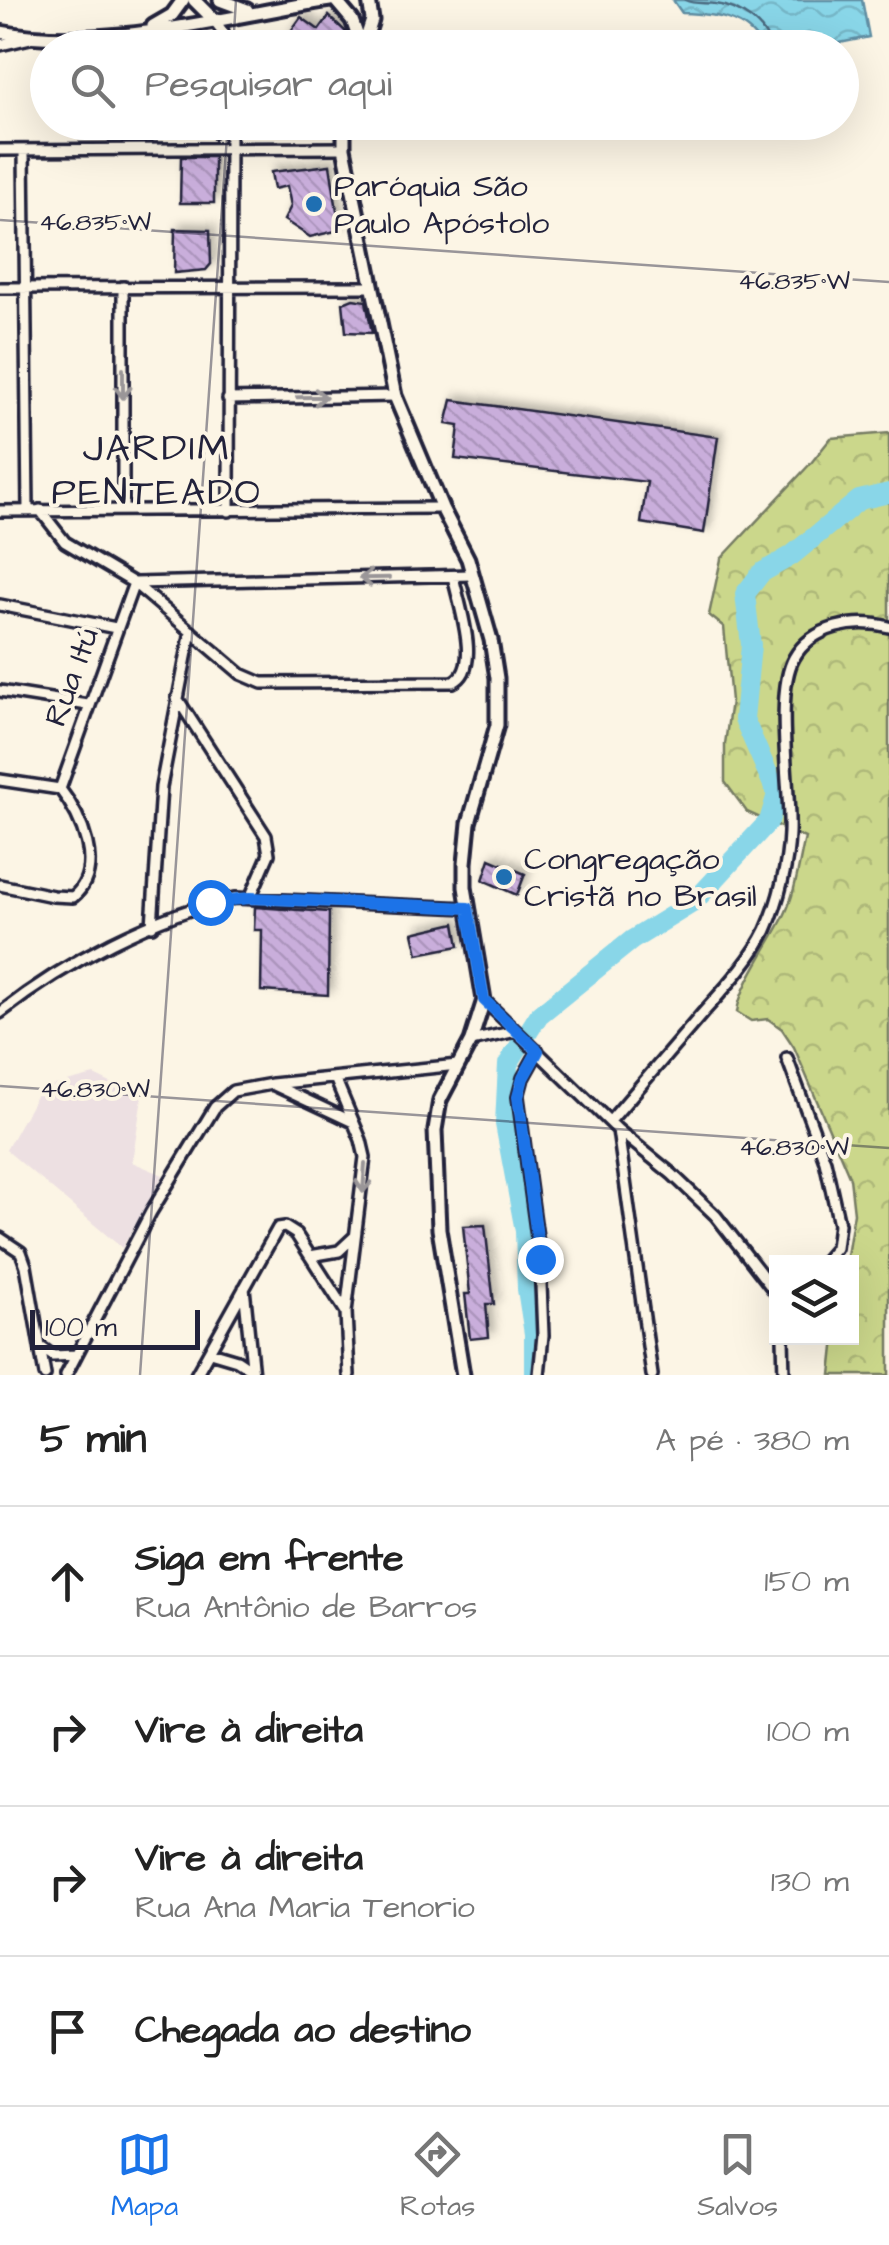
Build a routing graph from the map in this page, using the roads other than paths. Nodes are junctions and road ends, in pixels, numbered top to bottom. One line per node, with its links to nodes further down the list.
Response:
1 (184, 0): 8 (street)
2 (194, 0): 7 (street)
3 (220, 0): 6 (street)
4 (333, 0): 6 (street); 11 (street)
5 (370, 0): 12 (street)
6 (251, 12): 7 (street)
7 (213, 19): 9 (street); 10 (street)
8 (145, 30)
9 (152, 30)
10 (221, 30)
11 (356, 30)
12 (368, 30)
13 (0, 32): 14 (street)
14 (30, 38): 15 (street)
15 (0, 46)
16 (230, 140): 20 (street)
17 (344, 140): 18 (street)
18 (344, 148): 20 (street); 25 (street)
19 (0, 150): 21 (street)
20 (230, 150): 21 (street); 24 (street)
21 (24, 151): 22 (street)
22 (24, 287): 23 (street); 26 (street); 32 (street)
23 (124, 287): 24 (street); 30 (street, one-way to 30)
24 (229, 287): 25 (street); 28 (street)
25 (372, 287): 27 (street)
26 (0, 288)
27 (396, 396): 28 (street, one-way to 27); 29 (street)
28 (228, 398): 34 (street)
29 (442, 508): 34 (street); 35 (street)
30 (123, 509): 33 (street); 34 (street)
31 (0, 510): 32 (street)
32 (28, 510): 33 (street)
33 (40, 510): 37 (street)
34 (229, 511)
35 (472, 575): 36 (street); 50 (street)
36 (453, 576): 37 (street, one-way to 37); 41 (street)
37 (134, 584): 40 (street, Rua Itú); 41 (street)
38 (0, 606): 40 (street)
39 (889, 626): 61 (street)
40 (116, 628): 44 (street, Rua Itú)
41 (191, 631): 43 (street)
42 (0, 691): 44 (street)
43 (177, 698): 49 (street); 51 (street)
44 (88, 706): 46 (street, Rua Itú)
45 (0, 780): 46 (street)
46 (60, 789): 47 (street)
47 (5, 886): 48 (street)
48 (0, 894)
49 (250, 898): 50 (street); 51 (street)
50 (468, 908): 52 (street)
51 (152, 926): 53 (street)
52 (484, 1000): 54 (street); 55 (street)
53 (0, 1012)
54 (517, 1032): 55 (street); 56 (street)
55 (470, 1041): 58 (street)
56 (535, 1048): 61 (street); 81 (street)
57 (788, 1058): 66 (street)
58 (458, 1065): 59 (street); 80 (street)
59 (335, 1078): 60 (street); 62 (street)
60 (272, 1084): 62 (street); 74 (street)
61 (611, 1120): 63 (street)
62 (353, 1122): 64 (street, one-way to 64)
63 (618, 1130): 68 (street); 82 (street)
64 (356, 1235): 67 (street); 70 (street)
65 (0, 1238): 71 (street)
66 (830, 1255)
67 (310, 1256): 69 (street); 70 (street)
68 (769, 1283)
69 (244, 1285): 73 (street); 75 (street)
70 (346, 1312): 79 (street)
71 (40, 1344): 74 (street); 76 (street)
72 (783, 1345): 83 (street)
73 (210, 1352): 75 (street); 78 (street)
74 (76, 1355): 77 (street)
75 (253, 1373)
76 (45, 1375)
77 (66, 1375)
78 (196, 1375)
79 (349, 1375)
80 (463, 1375)
81 (539, 1375)
82 (652, 1375)
83 (784, 1375)

